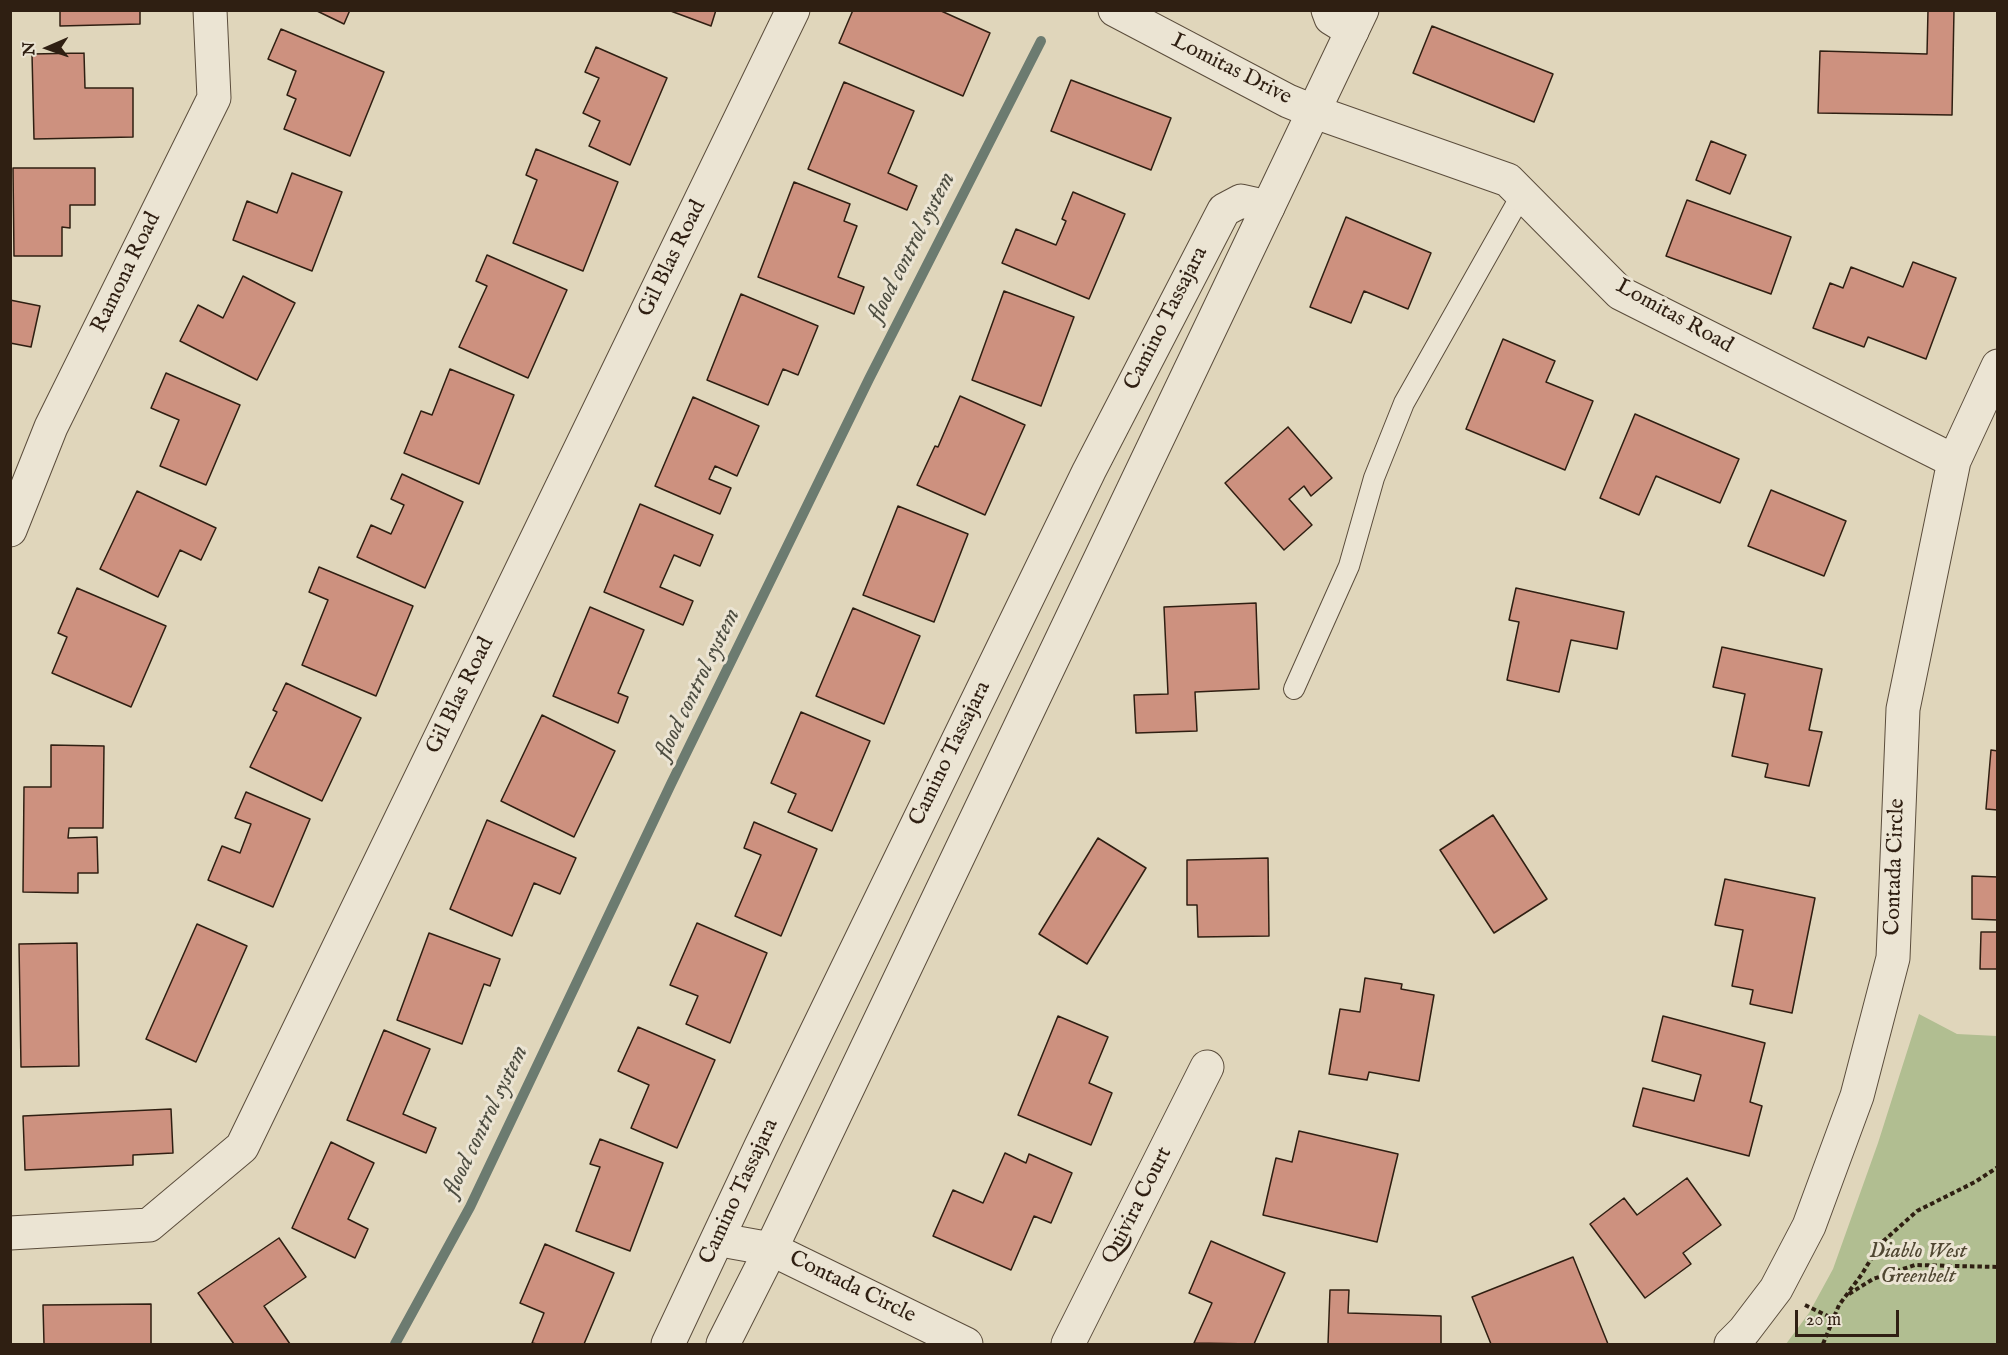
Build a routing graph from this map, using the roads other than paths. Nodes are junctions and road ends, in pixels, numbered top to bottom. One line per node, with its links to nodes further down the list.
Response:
1 (210, 10): 10 (street, Ramona Road)
2 (793, 10): 14 (street, Gil Blas Road)
3 (1115, 10): 5 (street, Lomitas Drive)
4 (1347, 17): 5 (street, Camino Tassajara)
5 (1315, 112): 6 (street, Lomitas Road); 7 (street, Camino Tassajara)
6 (1522, 194): 9 (street, Lomitas Road); 12 (lane)
7 (1268, 207): 15 (street, Camino Tassajara); 16 (street, Camino Tassajara)
8 (1998, 366): 9 (street, Contada Circle)
9 (1954, 461): 21 (street, Contada Circle)
10 (17, 493): 11 (street, Ramona Road)
11 (10, 530)
12 (1294, 689)
13 (1207, 1067): 20 (street, Quivira Court)
14 (10, 1233)
15 (720, 1236): 16 (street, Contada Circle); 17 (street, Camino Tassajara)
16 (771, 1249): 18 (street, Camino Tassajara); 19 (street, Contada Circle)
17 (668, 1344)
18 (723, 1344)
19 (966, 1344)
20 (1068, 1344)
21 (1731, 1344)

